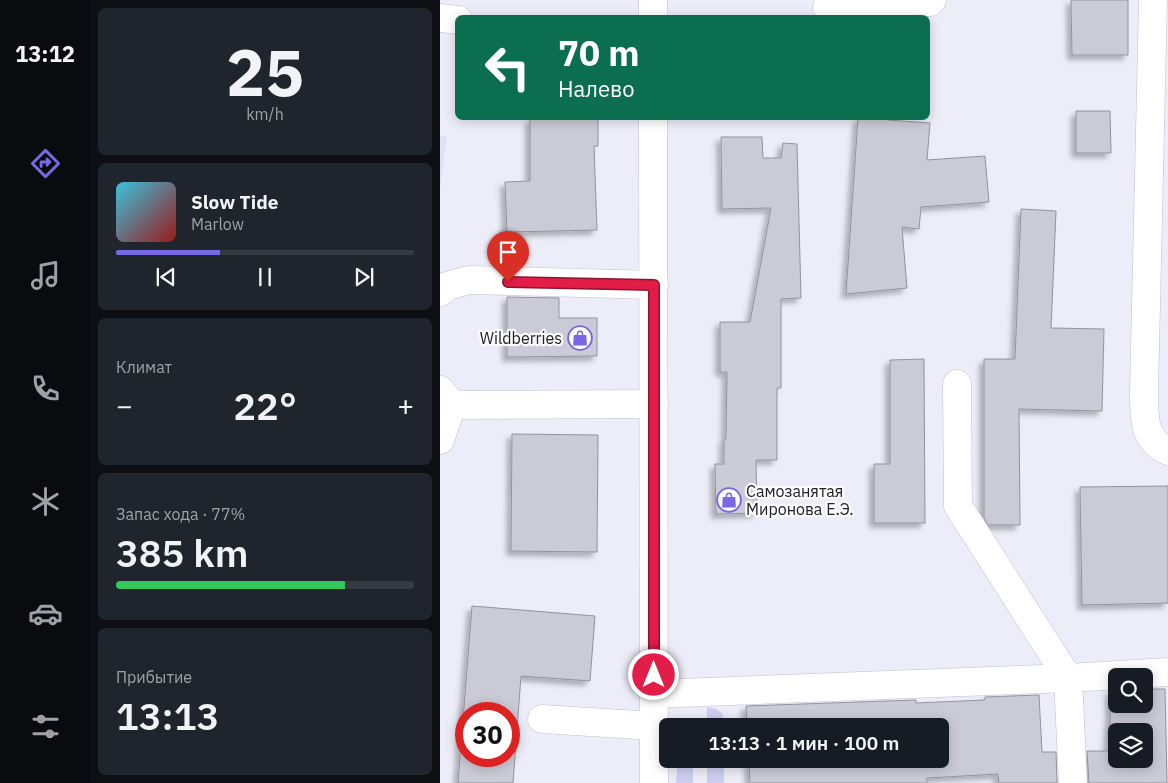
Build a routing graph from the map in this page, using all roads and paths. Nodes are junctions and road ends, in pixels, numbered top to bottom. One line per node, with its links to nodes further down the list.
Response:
1 (653, 0): 5 (street)
2 (932, 0): 4 (street)
3 (1153, 0): 15 (street)
4 (827, 7)
5 (653, 15)
6 (440, 18): 7 (street)
7 (455, 20)
8 (653, 120): 9 (street)
9 (654, 285): 10 (street); 13 (street)
10 (440, 292)
11 (957, 384): 17 (street)
12 (446, 398): 13 (street); 14 (street)
13 (654, 404): 18 (street)
14 (440, 440)
15 (1168, 451)
16 (1168, 672): 17 (street)
17 (1068, 678): 18 (street); 22 (street)
18 (654, 694): 20 (street)
19 (542, 719): 20 (street)
20 (654, 726): 21 (street)
21 (654, 783)
22 (1073, 783)

